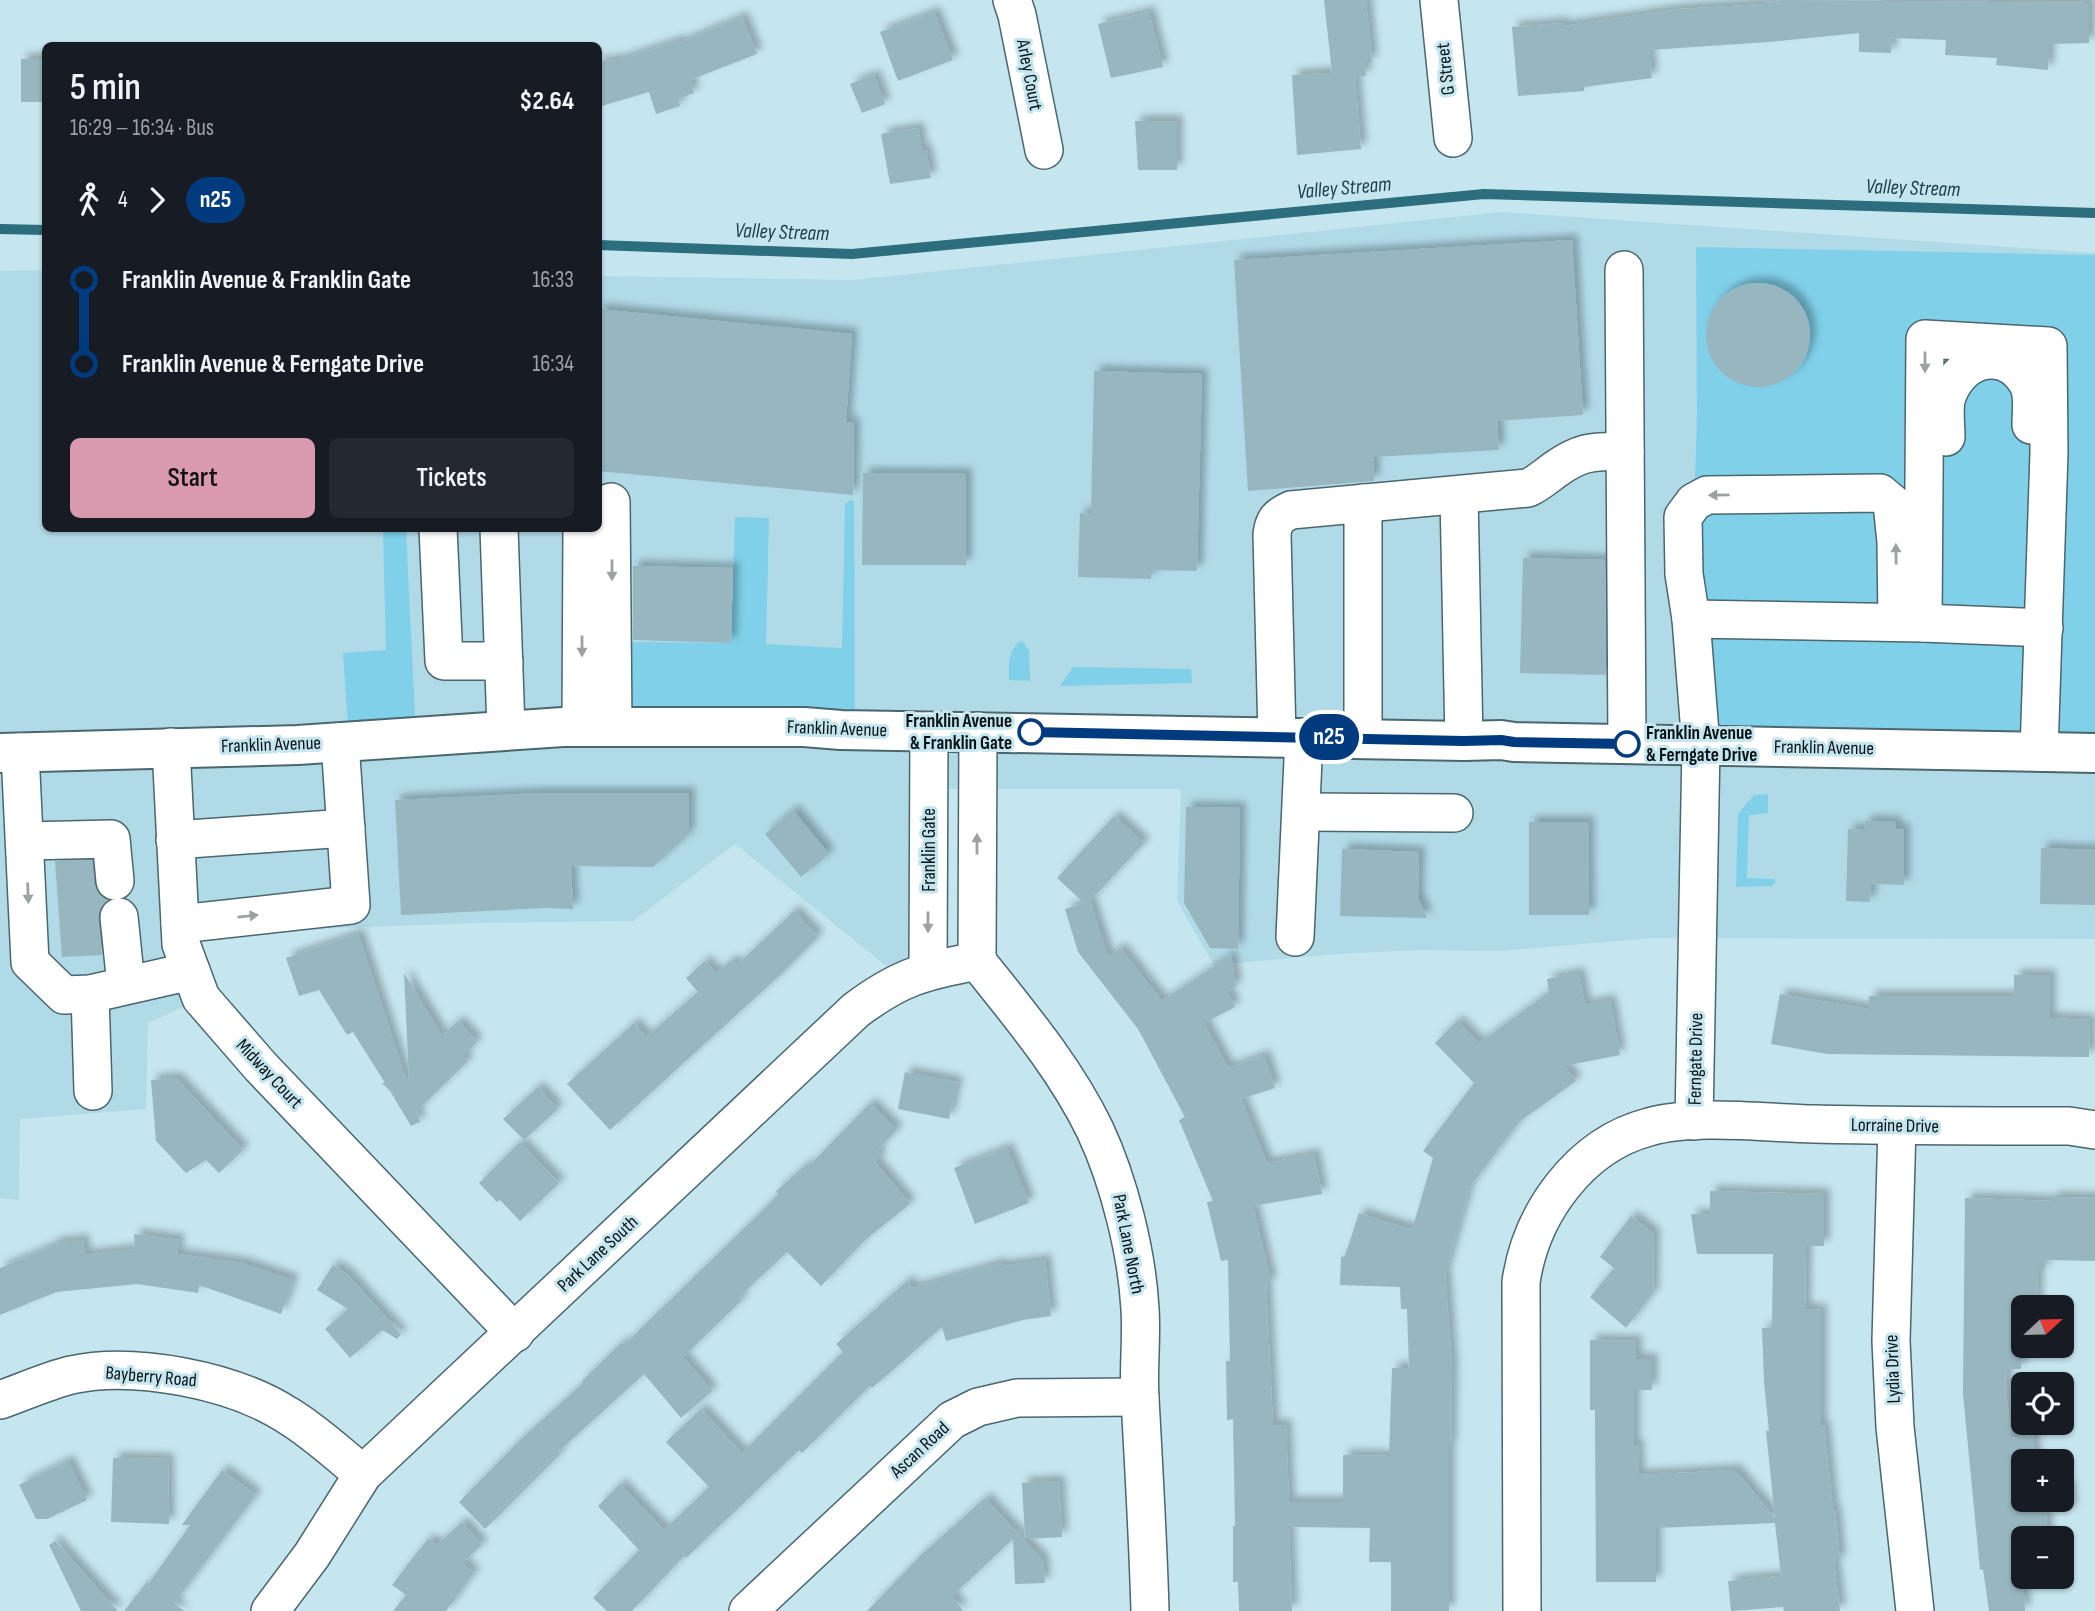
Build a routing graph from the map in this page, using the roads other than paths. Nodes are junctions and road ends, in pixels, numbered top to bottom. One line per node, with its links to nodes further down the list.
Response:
1 (1012, 0): 4 (street, Arley Court)
2 (1439, 0): 3 (street, G Street)
3 (1453, 138)
4 (1044, 150)
5 (1624, 270): 6 (street)
6 (1625, 452): 7 (street); 26 (street)
7 (1459, 495): 9 (street); 24 (street)
8 (611, 502): 18 (street, one-way to 18)
9 (1363, 503): 22 (street); 23 (street)
10 (438, 532): 17 (street)
11 (499, 532): 17 (street)
12 (582, 532): 18 (street, one-way to 18)
13 (2045, 587): 14 (street); 14 (street, one-way to 14); 16 (street)
14 (1914, 614): 15 (street); 15 (street, Ferngate Drive, one-way to 15); 16 (street)
15 (1690, 619): 27 (street, Ferngate Drive)
16 (2044, 628): 30 (street)
17 (504, 661): 19 (street)
18 (597, 727): 19 (main road, Franklin Avenue); 20 (main road, Franklin Avenue)
19 (506, 729): 25 (main road, Franklin Avenue)
20 (929, 731): 21 (main road, Franklin Avenue); 42 (street, Franklin Gate, one-way to 42)
21 (978, 731): 22 (main road, Franklin Avenue); 41 (street, one-way to 21)
22 (1291, 737): 23 (main road, Franklin Avenue); 32 (street)
23 (1363, 739): 24 (main road, Franklin Avenue)
24 (1464, 741): 26 (main road, Franklin Avenue)
25 (340, 742): 28 (main road, Franklin Avenue); 34 (street)
26 (1627, 744): 27 (main road, Franklin Avenue)
27 (1701, 746): 30 (main road, Franklin Avenue); 47 (street, Ferngate Drive)
28 (171, 747): 29 (main road, Franklin Avenue); 35 (street, Midway Court)
29 (10, 752): 36 (street)
30 (2039, 752): 31 (main road, Franklin Avenue)
31 (2095, 753)
32 (1301, 812): 33 (street); 40 (street)
33 (1454, 813)
34 (346, 828): 35 (street); 39 (street, one-way to 34)
35 (175, 840): 39 (street, Midway Court)
36 (26, 841): 37 (street); 45 (street, one-way to 45)
37 (115, 881)
38 (119, 917): 44 (street)
39 (180, 924): 43 (street, Midway Court)
40 (1295, 937)
41 (976, 961): 42 (street, Park Lane South); 51 (street, Park Lane North)
42 (928, 970): 50 (street, Park Lane South)
43 (191, 971): 44 (street); 50 (street, Midway Court)
44 (126, 985): 45 (street)
45 (90, 994): 46 (street)
46 (93, 1091)
47 (1694, 1121): 48 (street, Lorraine Drive); 57 (street, Ferngate Drive)
48 (1897, 1126): 49 (street, Lorraine Drive); 58 (street, Lydia Drive)
49 (2095, 1130)
50 (515, 1333): 53 (street, Park Lane South)
51 (1140, 1397): 55 (street, Ascan Road); 56 (street, Park Lane North)
52 (0, 1400): 53 (street, Bayberry Road)
53 (363, 1474): 54 (street, Park Lane South)
54 (270, 1611)
55 (748, 1611)
56 (1150, 1611)
57 (1522, 1611)
58 (1915, 1611)

